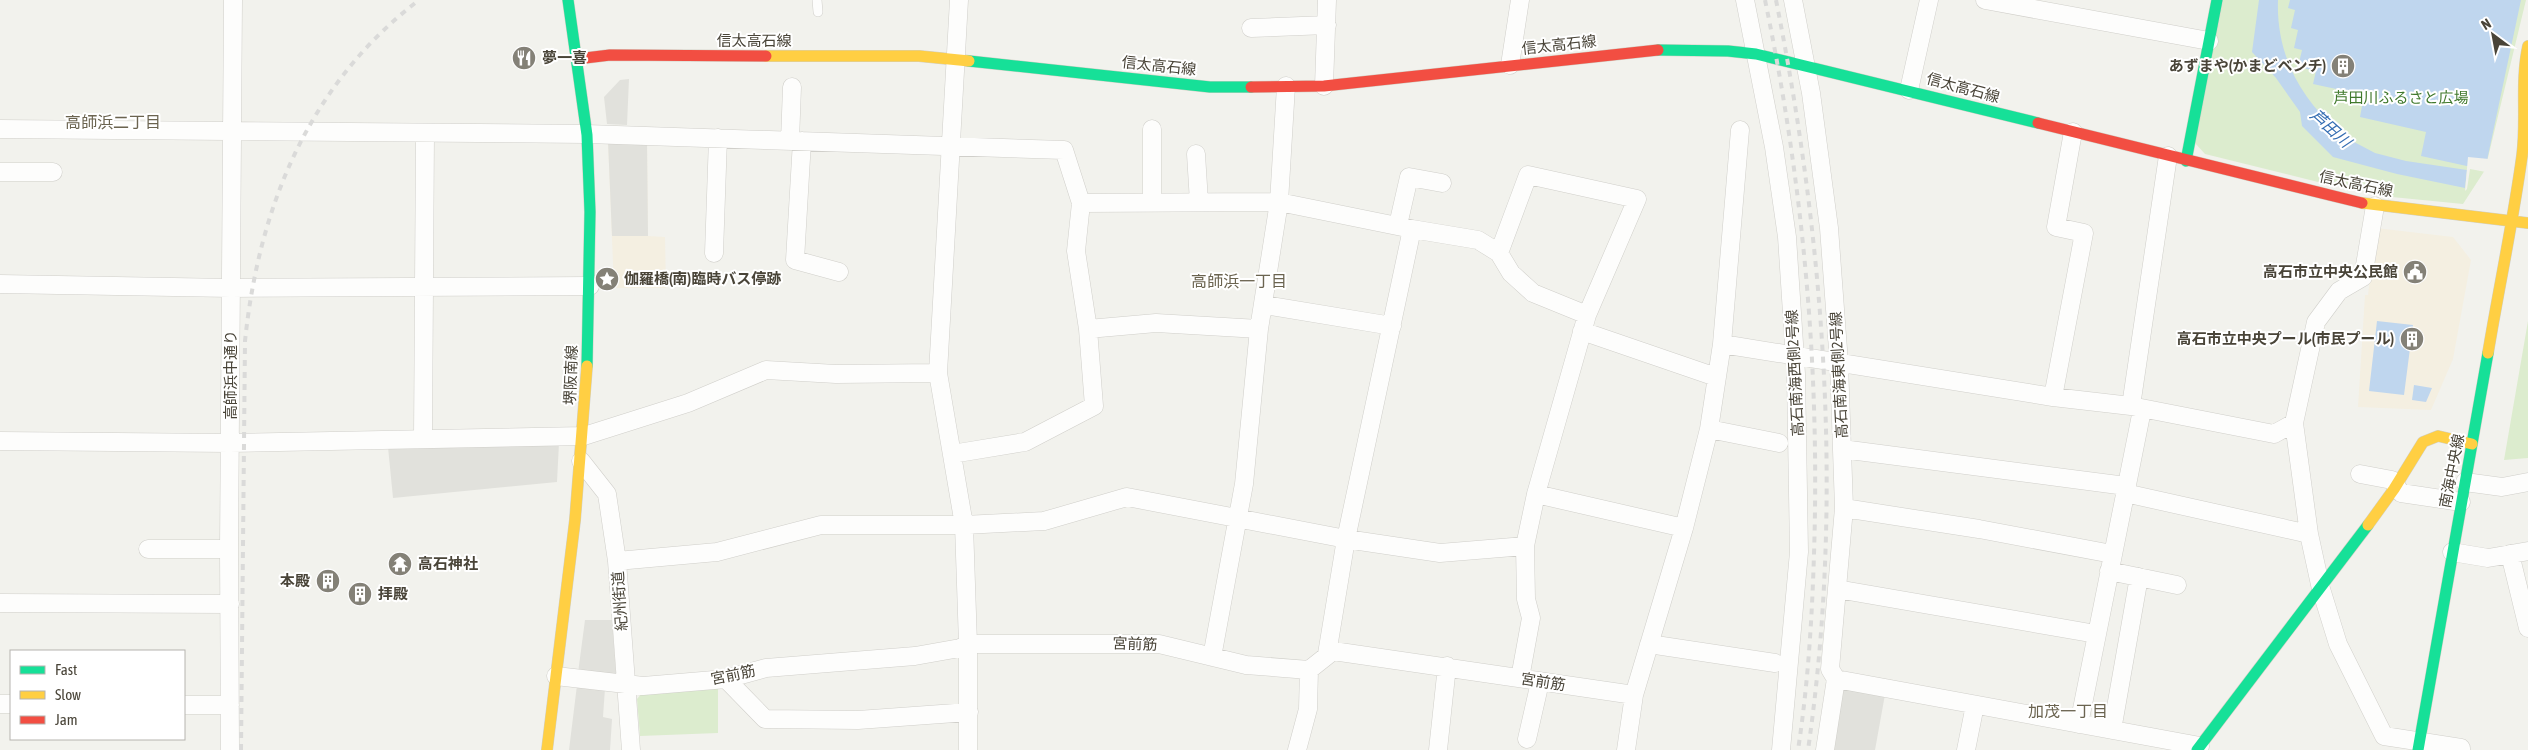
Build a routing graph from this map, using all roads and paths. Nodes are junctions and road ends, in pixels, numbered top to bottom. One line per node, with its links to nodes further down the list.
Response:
1 (233, 0): 28 (street, 高師浜中通り)
2 (568, 0): 19 (main road, 堺阪南線)
3 (817, 0): 12 (lane)
4 (959, 0): 18 (street)
5 (1327, 0): 13 (street)
6 (1520, 0): 20 (street)
7 (1745, 0): 17 (street, 高石南海西側2号線)
8 (1793, 0): 21 (street, 高石南海東側2号線)
9 (1929, 0): 25 (street)
10 (1985, 0): 15 (street)
11 (2217, 0): 15 (main road)
12 (818, 12)
13 (1327, 25): 14 (street); 23 (street)
14 (1251, 28)
15 (2209, 41): 38 (main road)
16 (2528, 46): 47 (main road, 南海中央線)
17 (1756, 54): 20 (main road, 信太高石線); 21 (main road, 信太高石線); 63 (street, 高石南海西側2号線)
18 (956, 58): 19 (main road, 信太高石線); 22 (main road, 信太高石線); 35 (street)
19 (577, 59): 32 (main road, 堺阪南線)
20 (1510, 65): 23 (main road, 信太高石線)
21 (1806, 66): 25 (main road, 信太高石線); 64 (street, 高石南海東側2号線)
22 (1286, 86): 23 (main road, 信太高石線); 44 (street)
23 (1324, 86)
24 (792, 87): 34 (street)
25 (1908, 90): 30 (main road, 信太高石線)
26 (0, 129): 28 (street)
27 (1152, 129): 42 (street)
28 (232, 130): 31 (street); 55 (street, 高師浜中通り)
29 (1740, 130): 62 (street)
30 (2073, 132): 37 (main road, 信太高石線); 67 (street)
31 (425, 133): 32 (street); 56 (street)
32 (587, 134): 33 (street); 54 (main road, 堺阪南線)
33 (718, 138): 34 (street); 50 (street)
34 (796, 141): 35 (street); 52 (street)
35 (950, 146): 45 (street); 65 (street)
36 (1196, 154): 43 (street)
37 (2168, 156): 38 (main road, 信太高石線); 68 (street)
38 (2186, 161): 46 (main road, 信太高石線)
39 (0, 172): 40 (street)
40 (53, 172)
41 (1442, 183): 49 (street)
42 (1152, 202): 43 (street); 45 (street)
43 (1199, 202): 44 (street)
44 (1279, 202): 49 (street); 57 (street)
45 (1081, 203): 60 (street)
46 (2375, 206): 47 (main road, 信太高石線); 69 (street)
47 (2510, 221): 48 (main road, 信太高石線); 76 (main road, 南海中央線)
48 (2528, 223)
49 (1405, 227): 51 (street); 59 (street)
50 (714, 253)
51 (1499, 253): 58 (street); 58 (street)
52 (839, 272)
53 (0, 284): 55 (street)
54 (590, 286): 56 (street); 71 (main road, 堺阪南線)
55 (231, 288): 56 (street); 74 (street, 高師浜中通り)
56 (425, 288): 72 (street)
57 (1264, 305): 59 (street); 61 (street)
58 (1585, 323): 66 (street); 85 (street)
59 (1392, 326): 92 (street)
60 (1088, 329): 61 (street); 78 (street)
61 (1259, 329): 88 (street)
62 (1722, 344): 63 (street); 66 (street)
63 (1795, 356): 64 (street); 139 (street, 高石南海西側2号線)
64 (1839, 363): 67 (street); 77 (street, 高石南海東側2号線)
65 (938, 373): 71 (street); 78 (street)
66 (1716, 376): 70 (street)
67 (2053, 397): 68 (street)
68 (2137, 408): 69 (street); 84 (street)
69 (2294, 423): 91 (street)
70 (1709, 429): 75 (street); 90 (street)
71 (584, 436): 72 (street); 79 (main road, 堺阪南線)
72 (423, 438): 74 (street)
73 (0, 441): 74 (street)
74 (230, 443): 95 (street, 高師浜中通り)
75 (1779, 443)
76 (2472, 444): 81 (main road, 南海中央線); 83 (main road)
77 (1842, 449): 84 (street); 87 (street, 高石南海東側2号線)
78 (952, 454): 89 (street)
79 (581, 461): 99 (street, 紀州街道); 116 (main road, 堺阪南線)
80 (2360, 474): 83 (street)
81 (2465, 482): 82 (street); 86 (main road, 南海中央線)
82 (2528, 482)
83 (2396, 486): 86 (street); 104 (main road)
84 (2126, 489): 91 (street); 100 (street)
85 (1536, 494): 90 (street); 93 (street)
86 (2461, 502): 97 (main road, 南海中央線)
87 (1844, 508): 100 (street); 103 (street, 高石南海東側2号線)
88 (1236, 519): 89 (street); 92 (street); 112 (street)
89 (964, 525): 99 (street); 109 (street)
90 (1684, 528): 110 (street)
91 (2309, 534): 104 (street)
92 (1346, 539): 93 (street); 111 (street)
93 (1525, 546): 117 (street)
94 (148, 549): 95 (street)
95 (229, 549): 106 (street, 高師浜中通り)
96 (2528, 551): 98 (street)
97 (2452, 552): 98 (street); 130 (main road, 南海中央線)
98 (2510, 554): 107 (street)
99 (617, 561): 121 (street, 紀州街道)
100 (2110, 562): 101 (street); 108 (street)
101 (2138, 577): 102 (street); 128 (street)
102 (2178, 585)
103 (1837, 589): 108 (street); 119 (street, 高石南海東側2号線)
104 (2321, 589): 130 (street); 131 (main road)
105 (0, 603): 106 (street)
106 (230, 604): 124 (street, 高師浜中通り)
107 (2528, 628)
108 (2096, 634): 127 (street)
109 (968, 644): 112 (street, 宮前筋); 118 (street, 宮前筋); 126 (street)
110 (1649, 644): 113 (street); 122 (street)
111 (1327, 654): 114 (street, 宮前筋); 115 (street)
112 (1212, 657): 115 (street, 宮前筋)
113 (1775, 664)
114 (1447, 666): 117 (street, 宮前筋); 137 (street)
115 (1309, 670): 136 (street)
116 (556, 676): 121 (street, 宮前筋); 133 (main road, 堺阪南線)
117 (1520, 678): 120 (street, 宮前筋)
118 (726, 679): 121 (street, 宮前筋); 126 (street)
119 (1836, 679): 125 (street); 140 (street, 高石南海東側2号線)
120 (1540, 682): 122 (street, 宮前筋); 129 (street)
121 (626, 684): 134 (street, 紀州街道)
122 (1634, 695): 138 (street)
123 (185, 705): 124 (street)
124 (230, 705): 132 (street, 高師浜中通り)
125 (1974, 705): 127 (street); 141 (street)
126 (969, 712): 135 (street)
127 (2079, 724): 128 (street)
128 (2112, 730): 131 (street)
129 (1528, 739)
130 (2418, 746): 142 (street)
131 (2198, 748)
132 (230, 750)
133 (547, 750)
134 (631, 750)
135 (968, 750)
136 (1296, 750)
137 (1438, 750)
138 (1626, 750)
139 (1781, 750)
140 (1826, 750)
141 (1966, 750)
142 (2461, 750)

